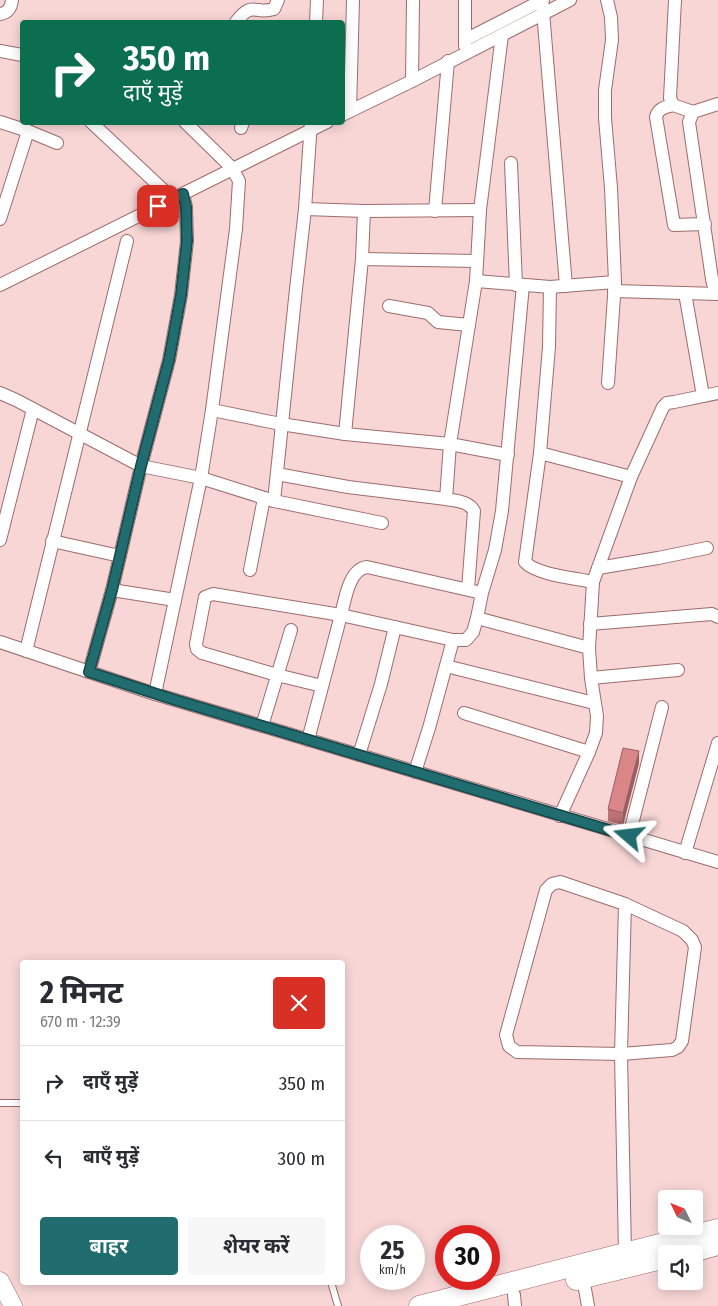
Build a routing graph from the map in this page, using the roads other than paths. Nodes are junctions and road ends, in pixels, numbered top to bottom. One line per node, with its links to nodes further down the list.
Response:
1 (12, 0): 12 (street)
2 (278, 0): 13 (street)
3 (317, 0): 14 (street)
4 (353, 0): 24 (street)
5 (413, 0): 21 (street)
6 (465, 0): 16 (street)
7 (542, 0): 11 (street); 16 (street)
8 (570, 0): 11 (street)
9 (608, 0): 49 (street)
10 (675, 0): 22 (street)
11 (543, 13): 15 (street); 48 (street)
12 (0, 14)
13 (237, 20)
14 (316, 20)
15 (502, 34): 18 (street); 36 (street)
16 (465, 40): 18 (street)
17 (0, 51): 19 (street)
18 (466, 54): 20 (street)
19 (20, 55)
20 (448, 61): 21 (street); 38 (street)
21 (412, 81): 24 (street)
22 (674, 104): 25 (street); 40 (street)
23 (718, 104): 25 (street)
24 (346, 112)
25 (693, 112): 40 (street)
26 (0, 122): 30 (street)
27 (94, 125): 34 (street)
28 (188, 125): 33 (street)
29 (311, 127): 33 (street); 35 (street)
30 (28, 131): 31 (street); 39 (street)
31 (57, 143)
32 (511, 163): 45 (street)
33 (236, 175): 34 (street); 59 (street)
34 (182, 200): 46 (street); 66 (street)
35 (305, 209): 37 (street); 60 (street)
36 (480, 210): 38 (street); 43 (street)
37 (364, 211): 38 (street); 42 (street)
38 (435, 211)
39 (0, 219)
40 (705, 224): 51 (street)
41 (127, 241): 61 (street)
42 (362, 259): 43 (street); 62 (street)
43 (477, 261): 44 (street)
44 (476, 281): 45 (street); 53 (street)
45 (520, 285): 47 (street); 65 (street)
46 (0, 286)
47 (550, 286): 48 (street); 64 (street)
48 (566, 286): 49 (street)
49 (615, 286): 50 (street); 54 (street)
50 (686, 293): 51 (street); 56 (street)
51 (718, 293)
52 (390, 306): 53 (street)
53 (468, 325): 63 (street)
54 (608, 383)
55 (718, 393): 56 (street)
56 (703, 396): 69 (street)
57 (2, 398): 58 (street)
58 (33, 409): 61 (street); 73 (street)
59 (212, 410): 60 (street); 68 (street)
60 (281, 424): 62 (street); 67 (street)
61 (78, 433): 66 (street); 74 (street)
62 (346, 434): 63 (street)
63 (450, 444): 65 (street); 70 (street)
64 (540, 454): 69 (street); 79 (street)
65 (508, 455): 82 (street)
66 (141, 466): 68 (street); 76 (street)
67 (277, 474): 70 (street); 71 (street)
68 (201, 478): 71 (street); 83 (street)
69 (631, 478): 77 (street)
70 (446, 499): 80 (street)
71 (269, 500): 72 (street); 78 (street)
72 (382, 523)
73 (0, 540)
74 (52, 541): 76 (street); 93 (street)
75 (708, 548): 77 (street)
76 (120, 556): 81 (street)
77 (598, 568): 79 (street)
78 (250, 570)
79 (593, 582): 87 (street)
80 (468, 589): 82 (street); 84 (street)
81 (112, 590): 83 (street); 96 (street)
82 (482, 593): 86 (street)
83 (175, 600): 100 (street)
84 (341, 615): 88 (street); 97 (street); 99 (street)
85 (718, 617): 87 (street)
86 (477, 618): 90 (street); 92 (street)
87 (590, 624): 92 (street)
88 (394, 627): 90 (street); 108 (street)
89 (291, 630): 97 (street)
90 (453, 640): 94 (street)
91 (0, 642): 93 (street)
92 (590, 648): 98 (street)
93 (26, 651): 96 (street)
94 (446, 666): 101 (street); 109 (street)
95 (678, 670): 98 (street)
96 (89, 672): 100 (street)
97 (277, 675): 99 (street); 104 (street)
98 (591, 678): 101 (street)
99 (322, 686): 105 (street)
100 (154, 694): 104 (street)
101 (594, 703): 107 (street)
102 (662, 706): 111 (street)
103 (464, 713): 107 (street)
104 (262, 726): 105 (street)
105 (308, 740): 108 (street)
106 (718, 743): 112 (street)
107 (589, 752): 110 (street)
108 (359, 755): 109 (street)
109 (415, 772): 110 (street)
110 (560, 816): 111 (street)
111 (629, 836): 112 (street)
112 (685, 853): 113 (street)
113 (718, 862)
114 (625, 904): 115 (street); 115 (street); 115 (street)
115 (621, 1054): 121 (street)
116 (20, 1102): 117 (lane)
117 (0, 1103)
118 (718, 1229): 121 (main road)
119 (718, 1245): 120 (main road)
120 (703, 1249)
121 (625, 1253): 129 (main road)
122 (658, 1260): 123 (main road)
123 (583, 1278): 126 (main road); 131 (street)
124 (0, 1281): 127 (main road)
125 (332, 1285): 128 (lane)
126 (514, 1301): 130 (main road)
127 (13, 1306)
128 (338, 1306)
129 (419, 1306)
130 (469, 1306)
131 (588, 1306)

